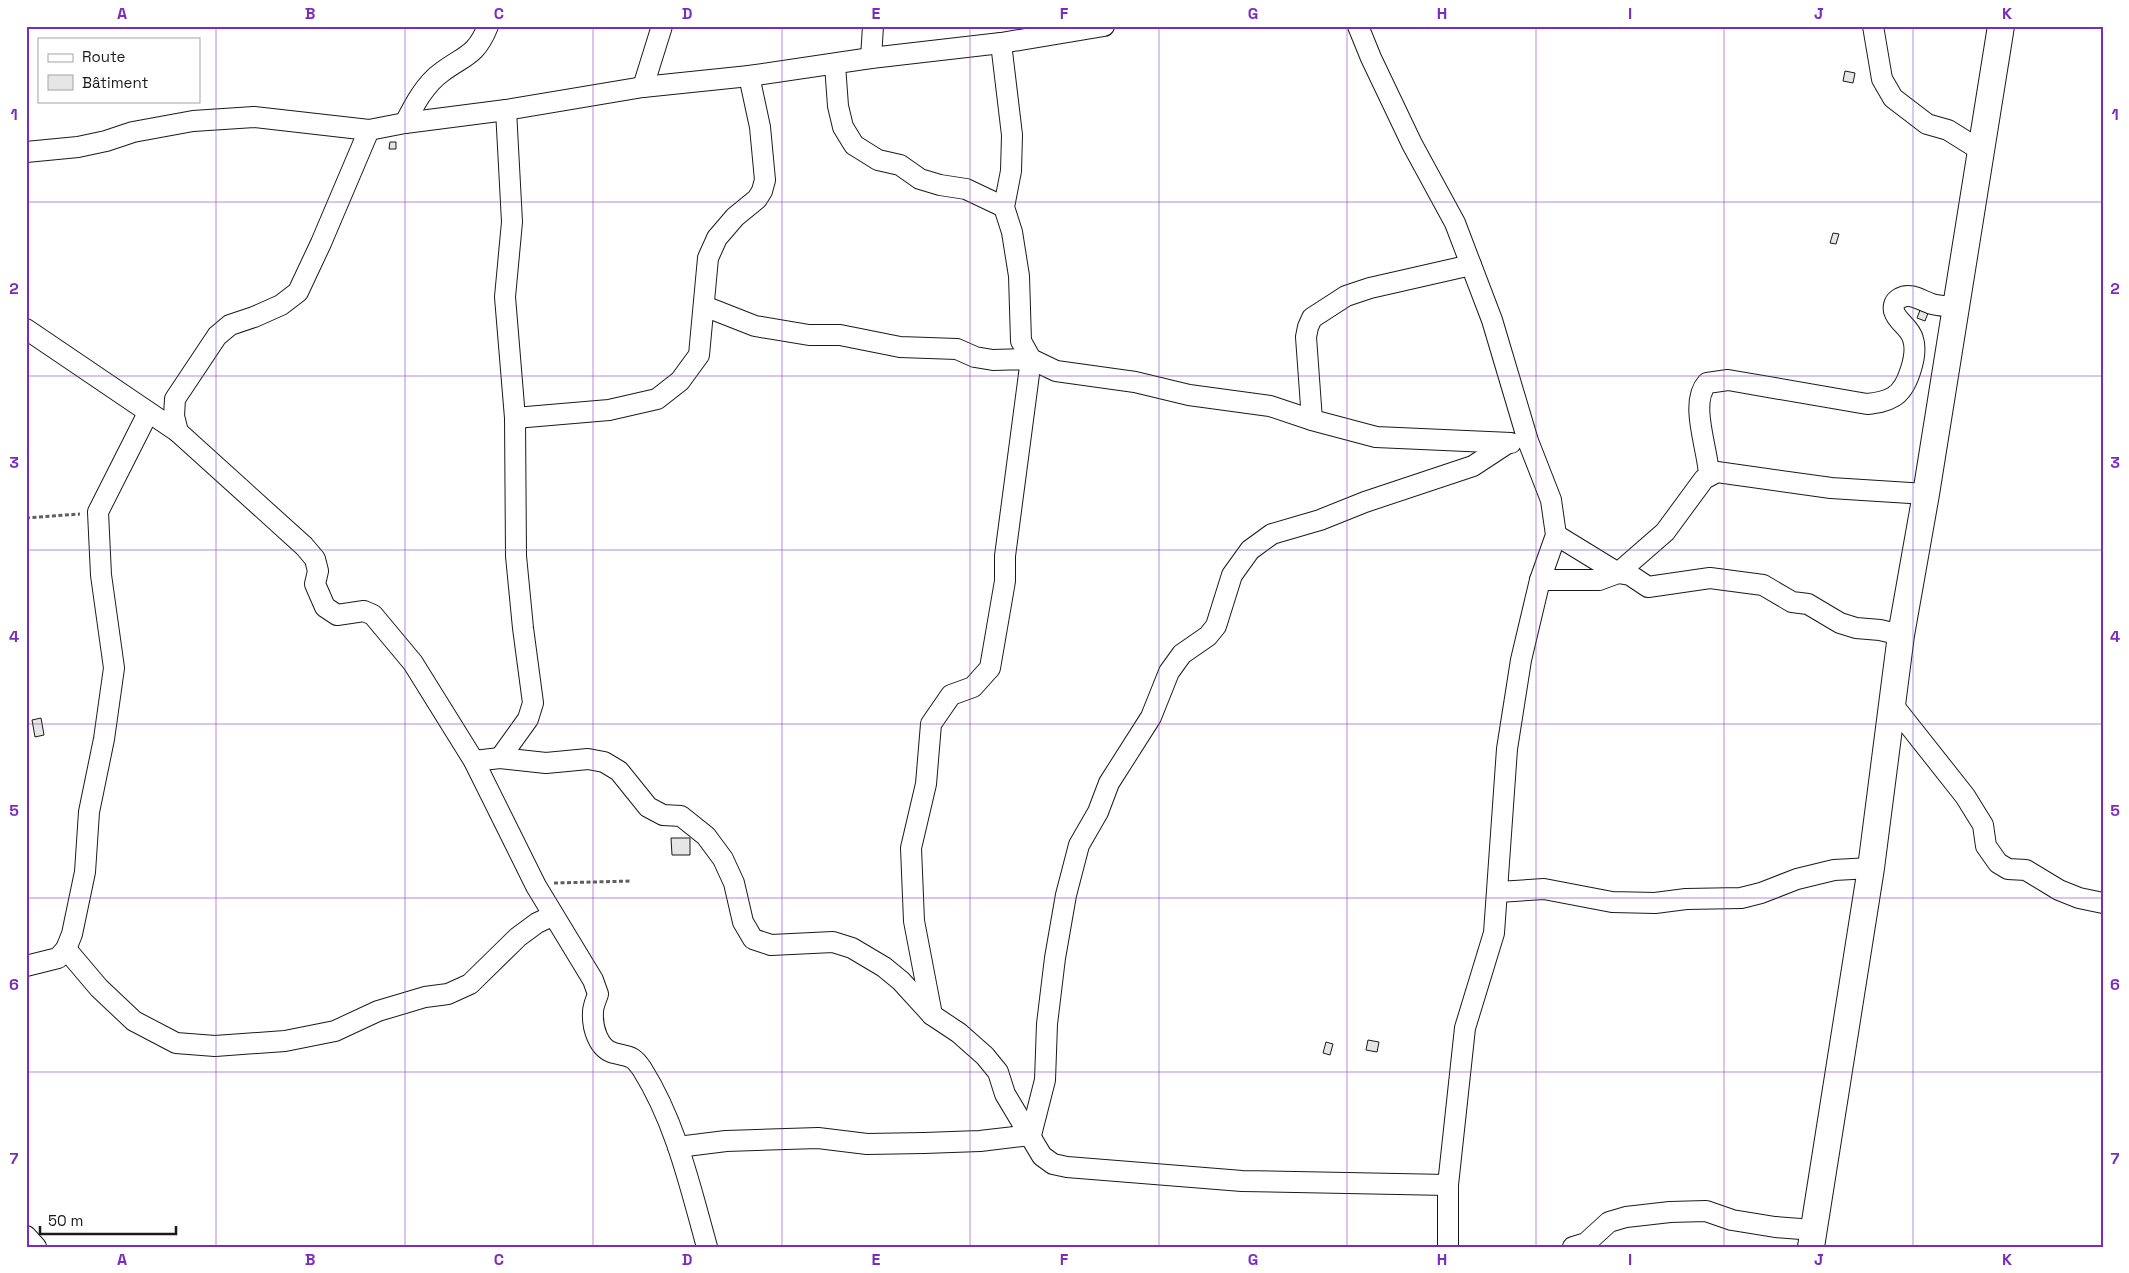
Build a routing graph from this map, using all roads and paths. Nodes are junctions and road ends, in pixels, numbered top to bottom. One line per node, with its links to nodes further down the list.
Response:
1 (488, 26): 14 (street)
2 (662, 26): 12 (street)
3 (873, 26): 9 (street)
4 (1104, 26): 8 (street)
5 (1358, 26): 19 (street)
6 (1873, 26): 16 (street)
7 (2001, 26): 16 (main road)
8 (1000, 43): 9 (street); 18 (street)
9 (871, 58): 10 (street)
10 (835, 65): 11 (street); 18 (street)
11 (748, 76): 12 (street); 20 (street)
12 (643, 87): 13 (street)
13 (506, 110): 14 (street); 25 (street)
14 (405, 123): 15 (street)
15 (368, 130): 17 (street); 27 (street)
16 (1980, 150): 21 (main road)
17 (26, 152)
18 (1004, 207): 23 (street)
19 (1471, 266): 26 (street); 28 (street)
20 (704, 306): 23 (street); 25 (street)
21 (1955, 307): 29 (street); 30 (main road)
22 (26, 329): 24 (street)
23 (1031, 359): 26 (street); 48 (street)
24 (148, 412): 27 (street); 31 (street)
25 (515, 418): 38 (street)
26 (1312, 420): 28 (street)
27 (178, 432): 39 (street)
28 (1518, 442): 33 (street); 49 (street)
29 (1709, 475): 30 (street); 34 (street)
30 (1926, 494): 36 (main road)
31 (98, 512): 32 (path); 46 (street)
32 (26, 518)
33 (1556, 535): 34 (street); 35 (street)
34 (1618, 573): 35 (street); 36 (street)
35 (1540, 580): 43 (street)
36 (1901, 635): 37 (main road)
37 (1893, 705): 40 (main road); 44 (street)
38 (500, 758): 39 (street); 48 (street)
39 (474, 761): 42 (street)
40 (1871, 868): 43 (street); 53 (main road)
41 (631, 882): 42 (path)
42 (536, 886): 45 (street)
43 (1498, 892): 51 (street)
44 (2103, 903)
45 (552, 916): 46 (street); 50 (street)
46 (66, 949): 47 (street)
47 (26, 966)
48 (932, 1015): 49 (street)
49 (1031, 1136): 50 (street); 51 (street)
50 (678, 1147): 55 (street)
51 (1448, 1185): 56 (street)
52 (26, 1236): 54 (street)
53 (1812, 1238): 57 (street)
54 (36, 1247)
55 (707, 1247)
56 (1448, 1247)
57 (1573, 1247)

